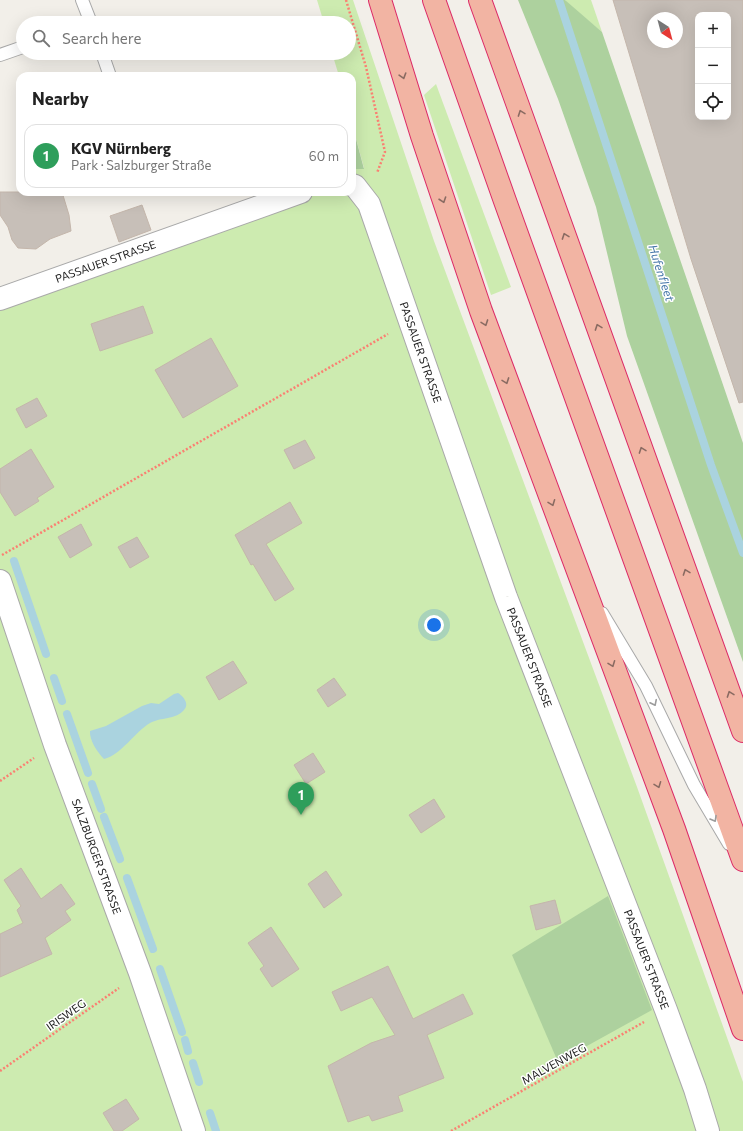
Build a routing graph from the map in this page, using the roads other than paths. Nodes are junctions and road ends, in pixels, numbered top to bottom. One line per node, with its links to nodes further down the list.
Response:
1 (82, 0): 5 (lane)
2 (380, 0): 13 (highway, one-way to 13)
3 (434, 0): 16 (highway)
4 (480, 0): 15 (highway, one-way to 4)
5 (88, 16)
6 (16, 49): 7 (lane)
7 (0, 55)
8 (104, 60): 9 (lane)
9 (109, 72)
10 (356, 188): 20 (street, PASSAUER STRASSE)
11 (290, 196): 12 (street, PASSAUER STRASSE)
12 (0, 299)
13 (578, 573): 17 (lane, one-way to 17); 18 (highway, one-way to 18)
14 (0, 581): 19 (street, SALZBURGER STRASSE)
15 (743, 731)
16 (743, 860)
17 (743, 869)
18 (743, 1029)
19 (194, 1131)
20 (708, 1131)

